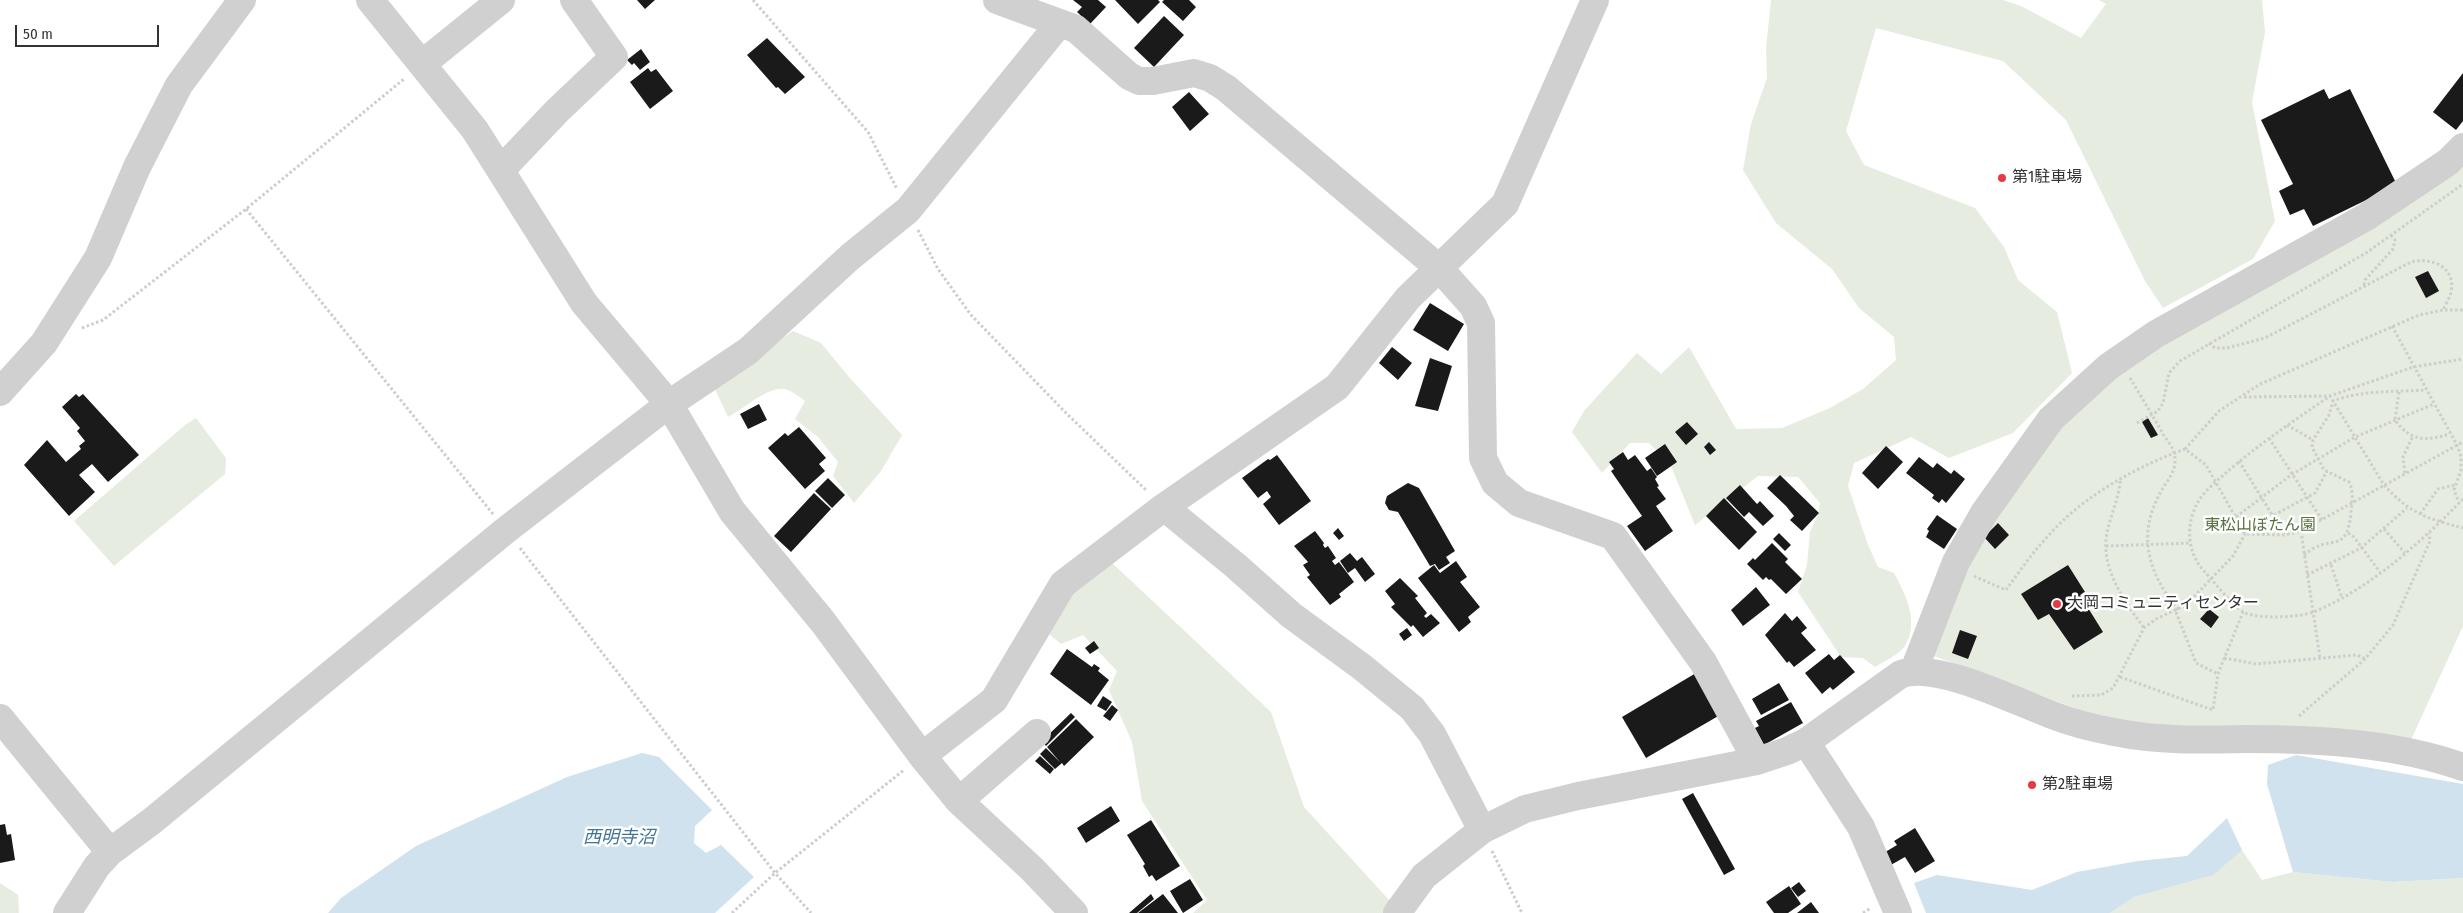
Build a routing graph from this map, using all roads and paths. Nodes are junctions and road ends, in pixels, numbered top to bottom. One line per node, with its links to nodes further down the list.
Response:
1 (242, 0): 27 (street)
2 (370, 0): 9 (street)
3 (501, 0): 9 (street)
4 (574, 0): 11 (street)
5 (753, 0): 14 (path)
6 (997, 0): 8 (street)
7 (1595, 0): 16 (street)
8 (1059, 24): 14 (street); 16 (street)
9 (422, 64): 11 (street); 13 (path)
10 (2463, 146): 24 (street)
11 (501, 170): 32 (street)
12 (2463, 184): 15 (path)
13 (246, 209): 21 (path); 69 (path)
14 (908, 210): 32 (street); 60 (path)
15 (2392, 235): 17 (path); 22 (path)
16 (1440, 269): 60 (street); 103 (street)
17 (2364, 286): 18 (path); 22 (path)
18 (2443, 310): 19 (path); 20 (path)
19 (2463, 310)
20 (2392, 326): 25 (path); 30 (path)
21 (78, 330)
22 (2209, 343): 35 (path)
23 (2463, 358): 25 (path)
24 (2119, 359): 45 (path); 81 (street)
25 (2413, 367): 26 (path); 29 (path)
26 (2426, 390): 28 (path); 33 (path)
27 (0, 392)
28 (2399, 392): 31 (path); 34 (path)
29 (2330, 396): 30 (path); 31 (path); 36 (path)
30 (2242, 397): 44 (path)
31 (2333, 401): 39 (path); 41 (path)
32 (669, 404): 69 (street); 102 (street)
33 (2434, 404): 34 (path); 37 (path)
34 (2395, 420): 38 (path); 39 (path)
35 (2137, 423)
36 (2287, 425): 40 (path); 41 (path)
37 (2450, 434): 38 (path); 43 (path)
38 (2412, 436): 49 (path)
39 (2355, 437): 46 (path); 53 (path)
40 (2268, 438): 47 (path); 50 (path)
41 (2313, 440): 46 (path)
42 (2463, 442): 43 (path)
43 (2457, 445): 49 (path); 54 (path)
44 (2186, 449): 45 (path); 52 (path)
45 (2174, 453): 51 (path); 76 (path)
46 (2317, 460): 48 (path); 50 (path)
47 (2239, 461): 52 (path); 55 (path)
48 (2327, 471): 56 (path); 59 (path)
49 (2405, 473): 53 (path)
50 (2291, 475): 55 (path); 56 (path)
51 (2120, 480): 77 (path); 81 (path)
52 (2215, 482): 64 (path); 75 (path)
53 (2384, 485): 59 (path); 61 (path)
54 (2455, 485): 58 (path); 62 (path)
55 (2261, 496): 63 (path); 64 (path)
56 (2307, 498): 63 (path); 65 (path)
57 (2463, 499): 58 (path)
58 (2459, 503): 66 (path)
59 (2353, 504): 65 (path); 72 (path)
60 (1164, 507): 102 (street); 106 (street)
61 (2407, 508): 62 (path); 68 (path)
62 (2420, 514): 66 (path)
63 (2274, 515): 74 (path)
64 (2236, 517): 73 (path)
65 (2322, 520): 70 (path)
66 (2442, 522): 67 (path); 71 (path)
67 (2463, 528)
68 (2384, 529): 78 (path); 79 (path)
69 (506, 530): 107 (street); 108 (path)
70 (2301, 532): 74 (path); 80 (path)
71 (2429, 532): 79 (path); 93 (path)
72 (2348, 533): 78 (path); 80 (path)
73 (2245, 534): 74 (path); 85 (path)
74 (2285, 535)
75 (2190, 543): 76 (path); 85 (path)
76 (2147, 545): 77 (path); 87 (path)
77 (2106, 546): 90 (path)
78 (2361, 548): 82 (path); 83 (path)
79 (2405, 553): 83 (path)
80 (2304, 555): 84 (path)
81 (1956, 562): 94 (street)
82 (2330, 565): 84 (path); 86 (path)
83 (2380, 572): 86 (path)
84 (2307, 575): 89 (path)
85 (2212, 579): 87 (path); 88 (path)
86 (2342, 598): 89 (path)
87 (2177, 611): 90 (path); 95 (path)
88 (2244, 612): 89 (path); 91 (path)
89 (2314, 612): 92 (path)
90 (2144, 628): 96 (path)
91 (2224, 658): 92 (path); 95 (path)
92 (2320, 658): 93 (path)
93 (2365, 659): 100 (path)
94 (1914, 670): 100 (street); 101 (street)
95 (2218, 674): 96 (path)
96 (2120, 677): 97 (path)
97 (2064, 695)
98 (0, 718): 107 (street)
99 (1037, 733): 105 (street)
100 (2284, 741): 104 (street)
101 (1806, 742): 103 (street); 115 (street)
102 (922, 756): 105 (street); 108 (path)
103 (1757, 761): 106 (street)
104 (2463, 766)
105 (959, 801): 112 (street)
106 (1482, 830): 113 (street); 114 (path)
107 (110, 852): 109 (street)
108 (775, 872): 110 (path); 111 (path)
109 (67, 913)
110 (732, 913)
111 (811, 913)
112 (1074, 913)
113 (1397, 913)
114 (1522, 913)
115 (1898, 913)

